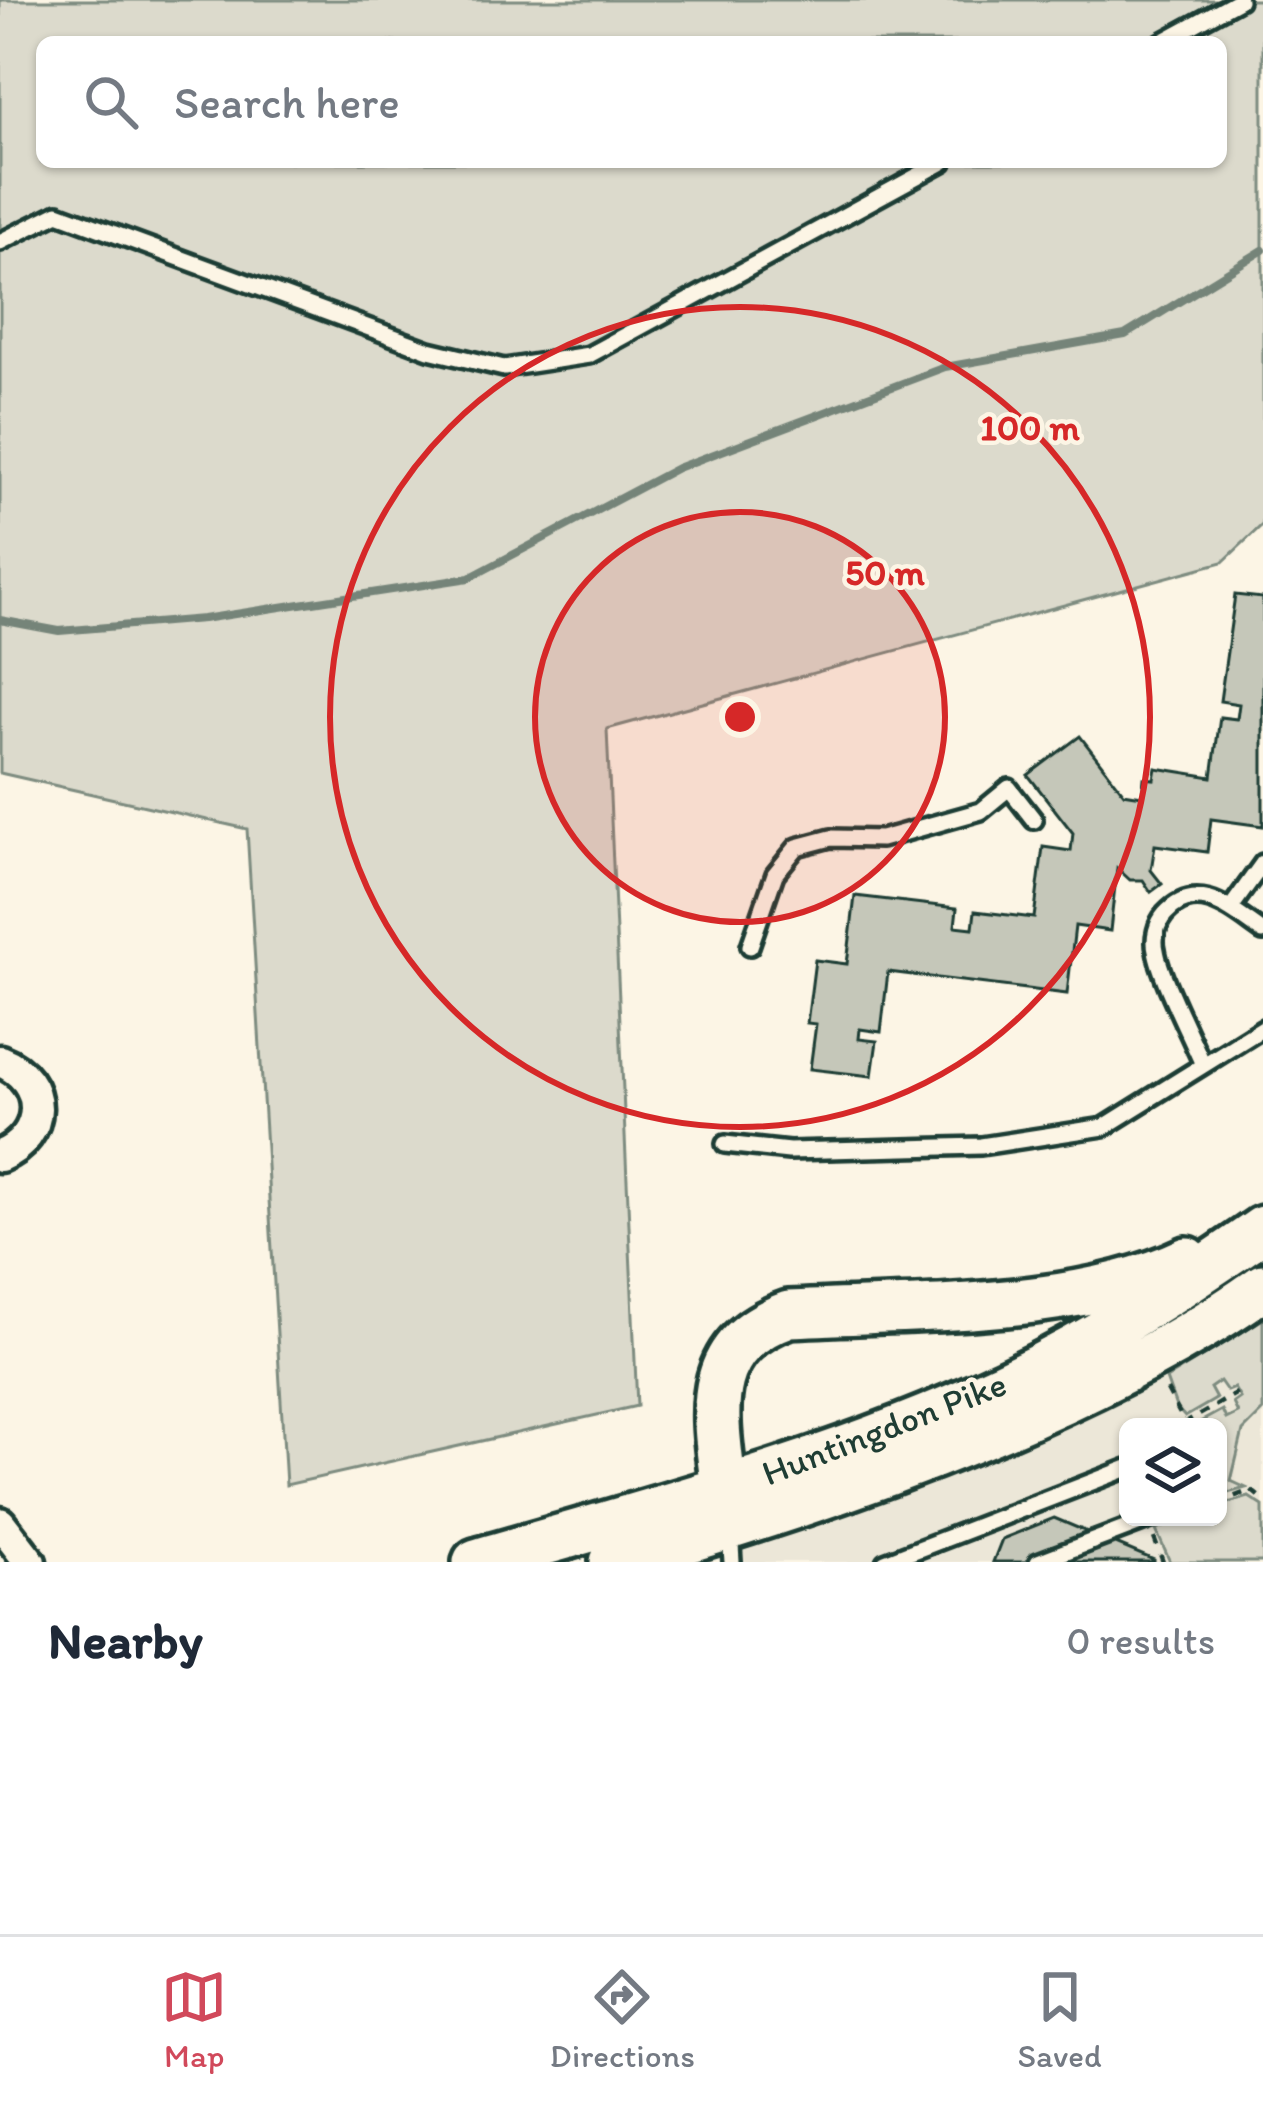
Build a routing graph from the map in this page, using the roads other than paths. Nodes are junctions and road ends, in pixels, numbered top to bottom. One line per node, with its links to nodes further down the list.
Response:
1 (1239, 0): 2 (lane)
2 (1173, 36)
3 (932, 168): 4 (lane)
4 (0, 242)
5 (1034, 820): 9 (lane)
6 (1263, 863): 7 (lane)
7 (1229, 909): 8 (lane); 12 (lane)
8 (1263, 932)
9 (750, 946)
10 (1263, 1028): 12 (lane)
11 (0, 1061): 14 (street)
12 (1203, 1065): 13 (lane)
13 (725, 1144)
14 (0, 1156)
15 (1263, 1226): 19 (main road, Huntingdon Pike); 19 (main road)
16 (1263, 1287): 19 (main road, Huntingdon Pike)
17 (1119, 1471): 24 (lane)
18 (0, 1523): 21 (street)
19 (728, 1526): 22 (main road, Huntingdon Pike); 23 (main road, Huntingdon Pike)
20 (1141, 1526): 25 (lane)
21 (30, 1562)
22 (476, 1562)
23 (613, 1562)
24 (886, 1562)
25 (1037, 1562)

